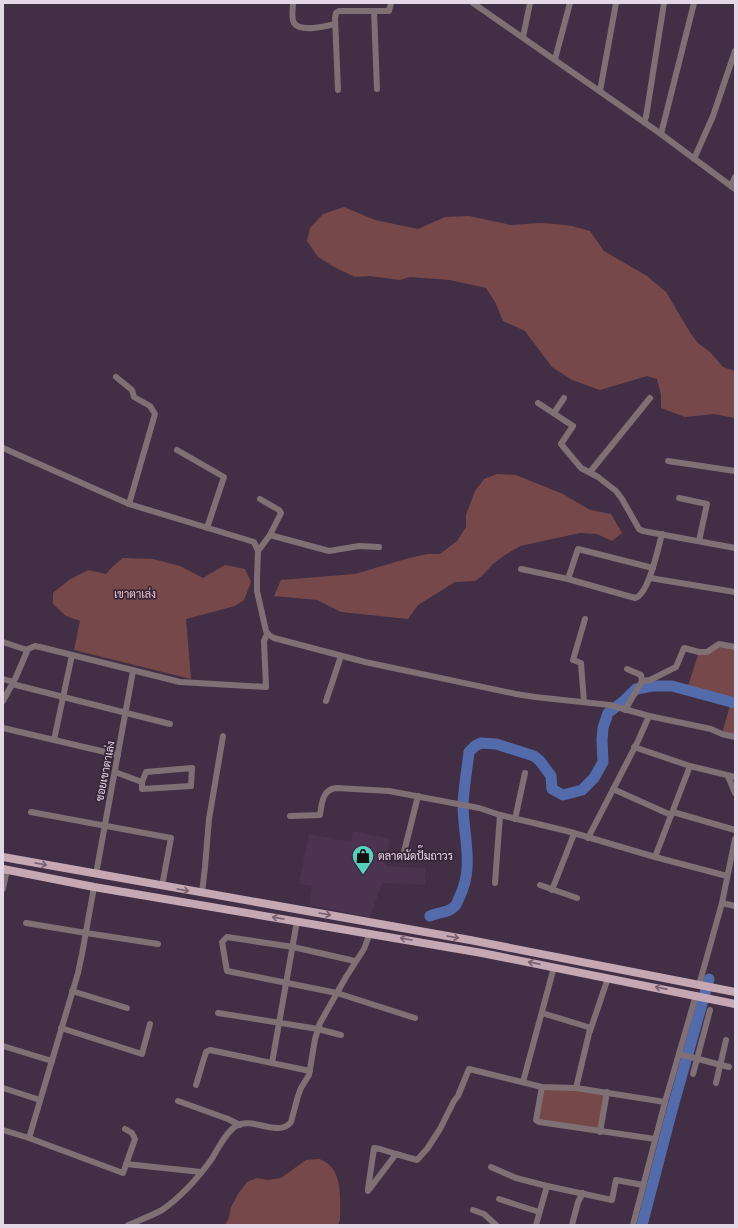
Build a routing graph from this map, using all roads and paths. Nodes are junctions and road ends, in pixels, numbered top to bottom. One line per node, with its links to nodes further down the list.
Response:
1 (293, 3): 10 (street)
2 (391, 3): 9 (street)
3 (473, 3): 11 (street)
4 (530, 3): 11 (street)
5 (570, 3): 13 (street)
6 (616, 3): 16 (street)
7 (664, 3): 17 (street)
8 (694, 3): 18 (street)
9 (374, 11): 10 (street); 14 (street)
10 (335, 24): 15 (street)
11 (523, 37): 13 (street)
12 (735, 51): 19 (street)
13 (555, 59): 16 (street)
14 (377, 89)
15 (338, 90)
16 (600, 91): 17 (street)
17 (644, 122): 18 (street)
18 (661, 134): 19 (street)
19 (694, 159): 21 (street)
20 (735, 177): 21 (street)
21 (733, 187)
22 (116, 377): 34 (street)
23 (564, 398): 26 (street)
24 (650, 398): 31 (street)
25 (538, 403): 26 (street)
26 (554, 413): 31 (street)
27 (3, 448): 34 (street)
28 (177, 450): 35 (street)
29 (668, 461): 30 (street)
30 (735, 471)
31 (590, 472): 36 (street)
32 (679, 498): 38 (street)
33 (260, 499): 37 (street)
34 (129, 504): 35 (street)
35 (207, 528): 41 (street)
36 (662, 534): 38 (street); 42 (street)
37 (270, 535): 39 (street); 41 (street)
38 (698, 541): 40 (street)
39 (379, 547)
40 (735, 548)
41 (258, 551): 48 (street)
42 (653, 568): 44 (street); 45 (street)
43 (521, 569): 45 (street)
44 (650, 578): 45 (street); 46 (street)
45 (568, 579)
46 (735, 592)
47 (585, 619): 62 (street)
48 (267, 634): 53 (street); 55 (street)
49 (3, 642): 51 (street)
50 (735, 647): 58 (street)
51 (27, 650): 52 (street); 57 (street)
52 (72, 655): 55 (street); 59 (street)
53 (342, 656): 61 (street); 62 (street)
54 (627, 669): 58 (street)
55 (133, 671): 64 (street, ซอยเขาตาเล่ง)
56 (3, 679): 57 (street)
57 (13, 683): 59 (street); 60 (street)
58 (641, 683): 63 (street)
59 (63, 697): 64 (street); 70 (street)
60 (3, 701)
61 (326, 701)
62 (584, 702): 63 (street)
63 (624, 709): 65 (street)
64 (126, 712): 66 (street); 72 (street, ซอยเขาตาเล่ง)
65 (649, 716): 69 (street); 71 (street)
66 (170, 724)
67 (3, 728): 70 (street)
68 (224, 736): 104 (street)
69 (735, 737)
70 (54, 740): 72 (street)
71 (634, 747): 73 (street); 78 (street)
72 (118, 755): 74 (street, ซอยเขาตาเล่ง)
73 (690, 766): 76 (street); 82 (street)
74 (115, 772): 77 (street); 86 (street, ซอยเขาตาเล่ง)
75 (526, 772): 85 (street)
76 (732, 776): 79 (street)
77 (142, 782): 77 (street)
78 (613, 789): 82 (street); 89 (street)
79 (735, 793)
80 (418, 796): 83 (street); 84 (street); 92 (street)
81 (31, 812): 86 (street)
82 (672, 813): 87 (street); 94 (street)
83 (500, 814): 85 (street); 98 (street)
84 (290, 816)
85 (515, 818): 88 (street)
86 (105, 826): 96 (street, ซอยเขาตาเล่ง); 100 (street)
87 (735, 830)
88 (574, 834): 89 (street); 103 (street)
89 (588, 838): 94 (street)
90 (735, 839): 91 (street)
91 (734, 855): 97 (street)
92 (404, 856)
93 (3, 857): 96 (main road, one-way to 96)
94 (655, 858): 97 (street)
95 (5, 869): 101 (main road); 102 (street)
96 (96, 874): 100 (main road)
97 (728, 876): 106 (street)
98 (495, 883)
99 (540, 885): 103 (street)
100 (162, 886): 104 (main road, one-way to 104)
101 (94, 887): 108 (main road, one-way to 101); 110 (street)
102 (3, 889)
103 (552, 890): 105 (street)
104 (202, 893): 118 (main road, one-way to 118)
105 (577, 898)
106 (722, 903): 107 (street); 118 (street)
107 (735, 906)
108 (297, 921): 111 (main road); 113 (street)
109 (26, 923): 110 (street)
110 (86, 933): 112 (street); 119 (street)
111 (370, 933): 114 (street); 115 (main road, one-way to 111)
112 (158, 944)
113 (293, 947): 114 (street); 117 (street); 117 (street)
114 (356, 961): 121 (street)
115 (554, 967): 116 (main road); 127 (street)
116 (608, 978): 122 (main road, one-way to 116); 133 (street)
117 (287, 984): 121 (street); 129 (street)
118 (701, 985): 120 (main road); 122 (main road)
119 (72, 991): 124 (street); 131 (street)
120 (735, 992)
121 (336, 993): 128 (street); 132 (street)
122 (698, 996): 123 (main road); 137 (street)
123 (735, 1004)
124 (127, 1008)
125 (710, 1010): 138 (street)
126 (218, 1013): 129 (street)
127 (542, 1013): 133 (street); 145 (street)
128 (415, 1018)
129 (280, 1023): 132 (street); 140 (street)
130 (150, 1024): 131 (street)
131 (62, 1028): 139 (street)
132 (318, 1029): 134 (street); 143 (street)
133 (590, 1032): 150 (street)
134 (341, 1035)
135 (726, 1040): 141 (street)
136 (3, 1046): 139 (street)
137 (680, 1055): 138 (street); 154 (street)
138 (695, 1058): 141 (street); 144 (street)
139 (52, 1061): 152 (street)
140 (272, 1063): 143 (street); 147 (street)
141 (721, 1065): 142 (street); 146 (street)
142 (729, 1067)
143 (310, 1071): 155 (street)
144 (693, 1074)
145 (523, 1082): 148 (street); 161 (street)
146 (716, 1083)
147 (196, 1085)
148 (542, 1087): 150 (street); 158 (street)
149 (3, 1088): 152 (street)
150 (576, 1088): 151 (street)
151 (607, 1092): 154 (street); 158 (street)
152 (40, 1100): 159 (street)
153 (178, 1100): 155 (street)
154 (665, 1102): 160 (street)
155 (240, 1125): 164 (street)
156 (126, 1129): 162 (street)
157 (3, 1130): 159 (street)
158 (600, 1132): 160 (street)
159 (29, 1138): 162 (street)
160 (655, 1139): 165 (street)
161 (396, 1154): 161 (street)
162 (126, 1164): 164 (street)
163 (491, 1167): 166 (street)
164 (201, 1172): 171 (street)
165 (643, 1185): 167 (street); 175 (street)
166 (547, 1186): 167 (street); 170 (street)
167 (583, 1193): 174 (street)
168 (499, 1199): 170 (street)
169 (473, 1210): 172 (street)
170 (539, 1212): 173 (street)
171 (128, 1225)
172 (496, 1225)
173 (536, 1225)
174 (572, 1225)
175 (633, 1225)

